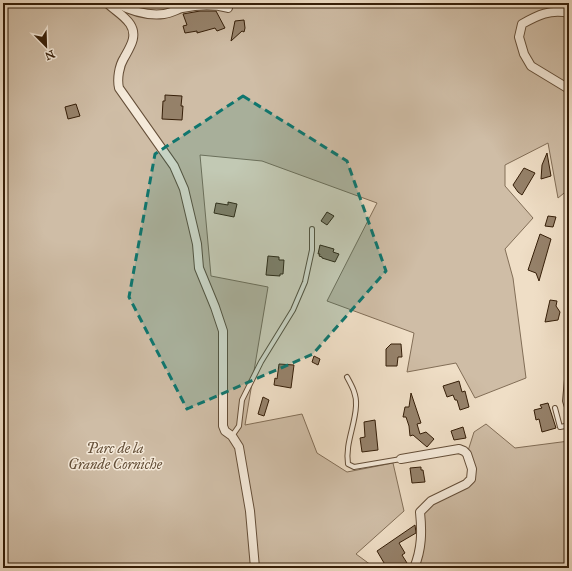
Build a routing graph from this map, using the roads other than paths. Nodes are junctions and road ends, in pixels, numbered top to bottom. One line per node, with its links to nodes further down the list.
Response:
1 (107, 3): 12 (street)
2 (116, 3): 3 (street)
3 (228, 8)
4 (569, 13): 5 (street)
5 (569, 89)
6 (312, 229): 12 (lane)
7 (569, 358): 10 (lane)
8 (347, 377): 13 (lane)
9 (555, 408): 11 (lane)
10 (569, 413)
11 (569, 422)
12 (232, 436): 14 (street)
13 (401, 459): 15 (street)
14 (255, 568)
15 (414, 568)

